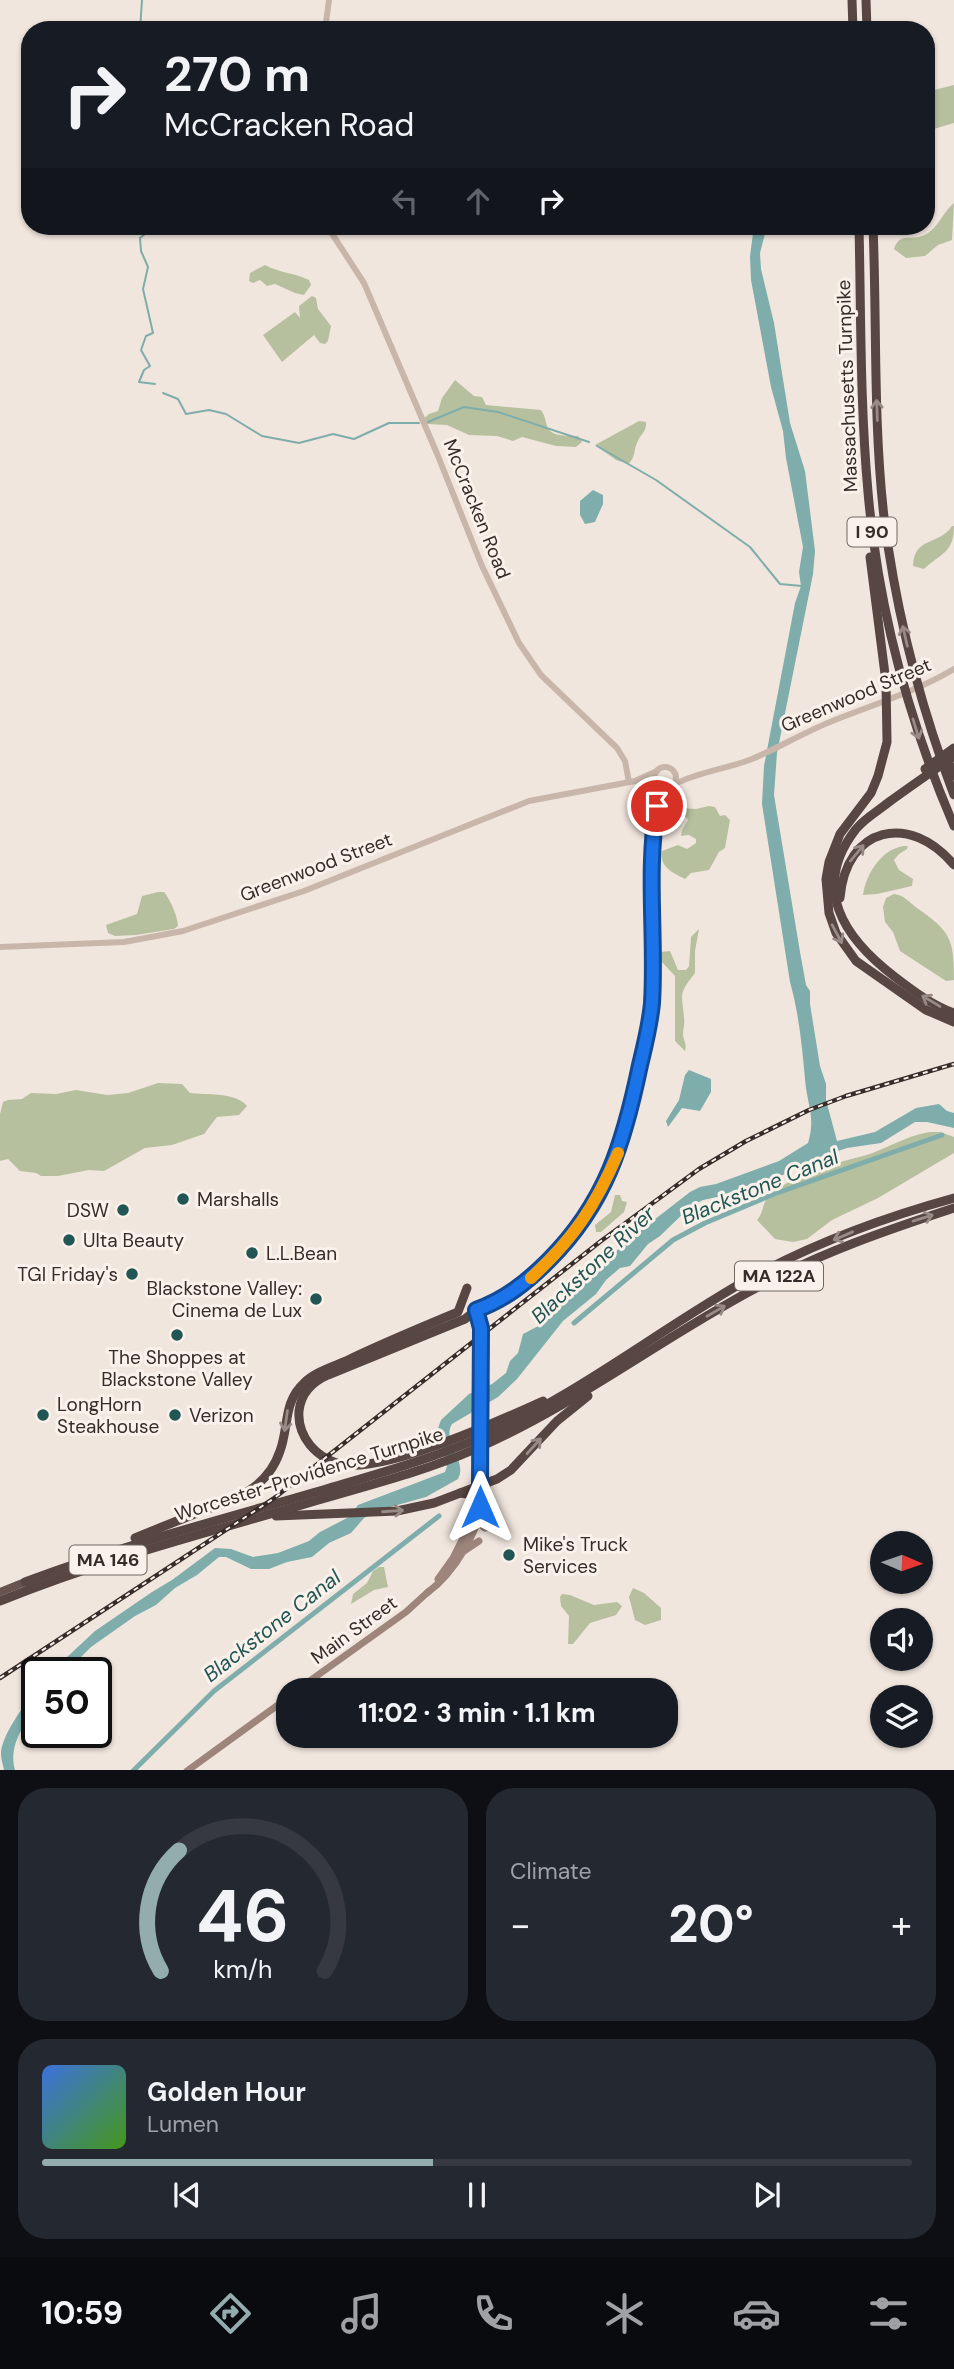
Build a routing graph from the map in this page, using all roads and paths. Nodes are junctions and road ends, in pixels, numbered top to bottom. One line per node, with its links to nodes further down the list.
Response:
1 (329, 0): 4 (street)
2 (852, 0): 5 (highway)
3 (866, 0): 6 (highway)
4 (326, 21)
5 (853, 21)
6 (867, 21)
7 (333, 235): 20 (street, McCracken Road)
8 (859, 235): 10 (highway, Massachusetts Turnpike / I 90)
9 (873, 235): 12 (highway, Massachusetts Turnpike / I 90, one-way to 9)
10 (868, 492): 25 (highway, Massachusetts Turnpike / I 90, one-way to 25); 26 (highway)
11 (954, 669): 18 (street, Greenwood Street)
12 (919, 691): 19 (highway); 23 (highway, Massachusetts Turnpike / I 90)
13 (954, 748): 17 (highway)
14 (954, 755): 17 (highway)
15 (657, 771): 16 (street); 20 (street, Greenwood Street); 21 (street)
16 (674, 771): 18 (street, Greenwood Street); 22 (street)
17 (923, 774): 26 (highway); 28 (highway)
18 (692, 775): 22 (street, Greenwood Street)
19 (954, 775)
20 (632, 781): 21 (street, Greenwood Street); 29 (street, Greenwood Street)
21 (657, 785): 22 (street); 24 (street)
22 (672, 786): 24 (street)
23 (954, 794)
24 (657, 806): 35 (street)
25 (954, 826)
26 (836, 845): 31 (highway, one-way to 31)
27 (954, 865): 28 (highway, one-way to 27)
28 (842, 917): 30 (highway, one-way to 28)
29 (0, 947)
30 (954, 1013)
31 (954, 1022)
32 (951, 1198): 37 (highway, Worcester-Providence Turnpike / MA 122A, one-way to 37)
33 (954, 1208): 38 (highway, Worcester-Providence Turnpike / MA 122A, one-way to 33)
34 (467, 1288): 36 (highway)
35 (476, 1310): 36 (highway); 40 (highway, MA 122A); 41 (main road, Main Street)
36 (458, 1312): 49 (highway, one-way to 49)
37 (629, 1353): 39 (highway, Worcester-Providence Turnpike / MA 146); 40 (highway, MA 122A)
38 (617, 1373): 39 (highway, Worcester-Providence Turnpike / MA 146); 41 (highway, MA 122A, one-way to 38)
39 (462, 1450): 40 (highway, Worcester-Providence Turnpike / MA 146)
40 (439, 1453): 45 (highway, Worcester-Providence Turnpike / MA 146); 49 (highway, Worcester-Providence Turnpike / MA 146)
41 (480, 1484): 42 (highway); 43 (main road, Main Street); 44 (main road, Main Street)
42 (458, 1493): 43 (highway); 45 (highway, one-way to 42)
43 (475, 1502): 52 (main road, Main Street)
44 (478, 1515): 46 (main road); 48 (main road, Main Street)
45 (256, 1518): 53 (highway, Worcester-Providence Turnpike / MA 146)
46 (496, 1525)
47 (479, 1541): 48 (main road)
48 (463, 1551): 52 (main road, Main Street)
49 (69, 1565): 50 (highway, Worcester-Providence Turnpike / MA 146)
50 (25, 1582): 51 (highway, Worcester-Providence Turnpike / MA 146)
51 (0, 1592)
52 (427, 1593): 54 (main road, Main Street)
53 (0, 1601)
54 (314, 1678)
55 (276, 1706): 56 (main road)
56 (187, 1770)

